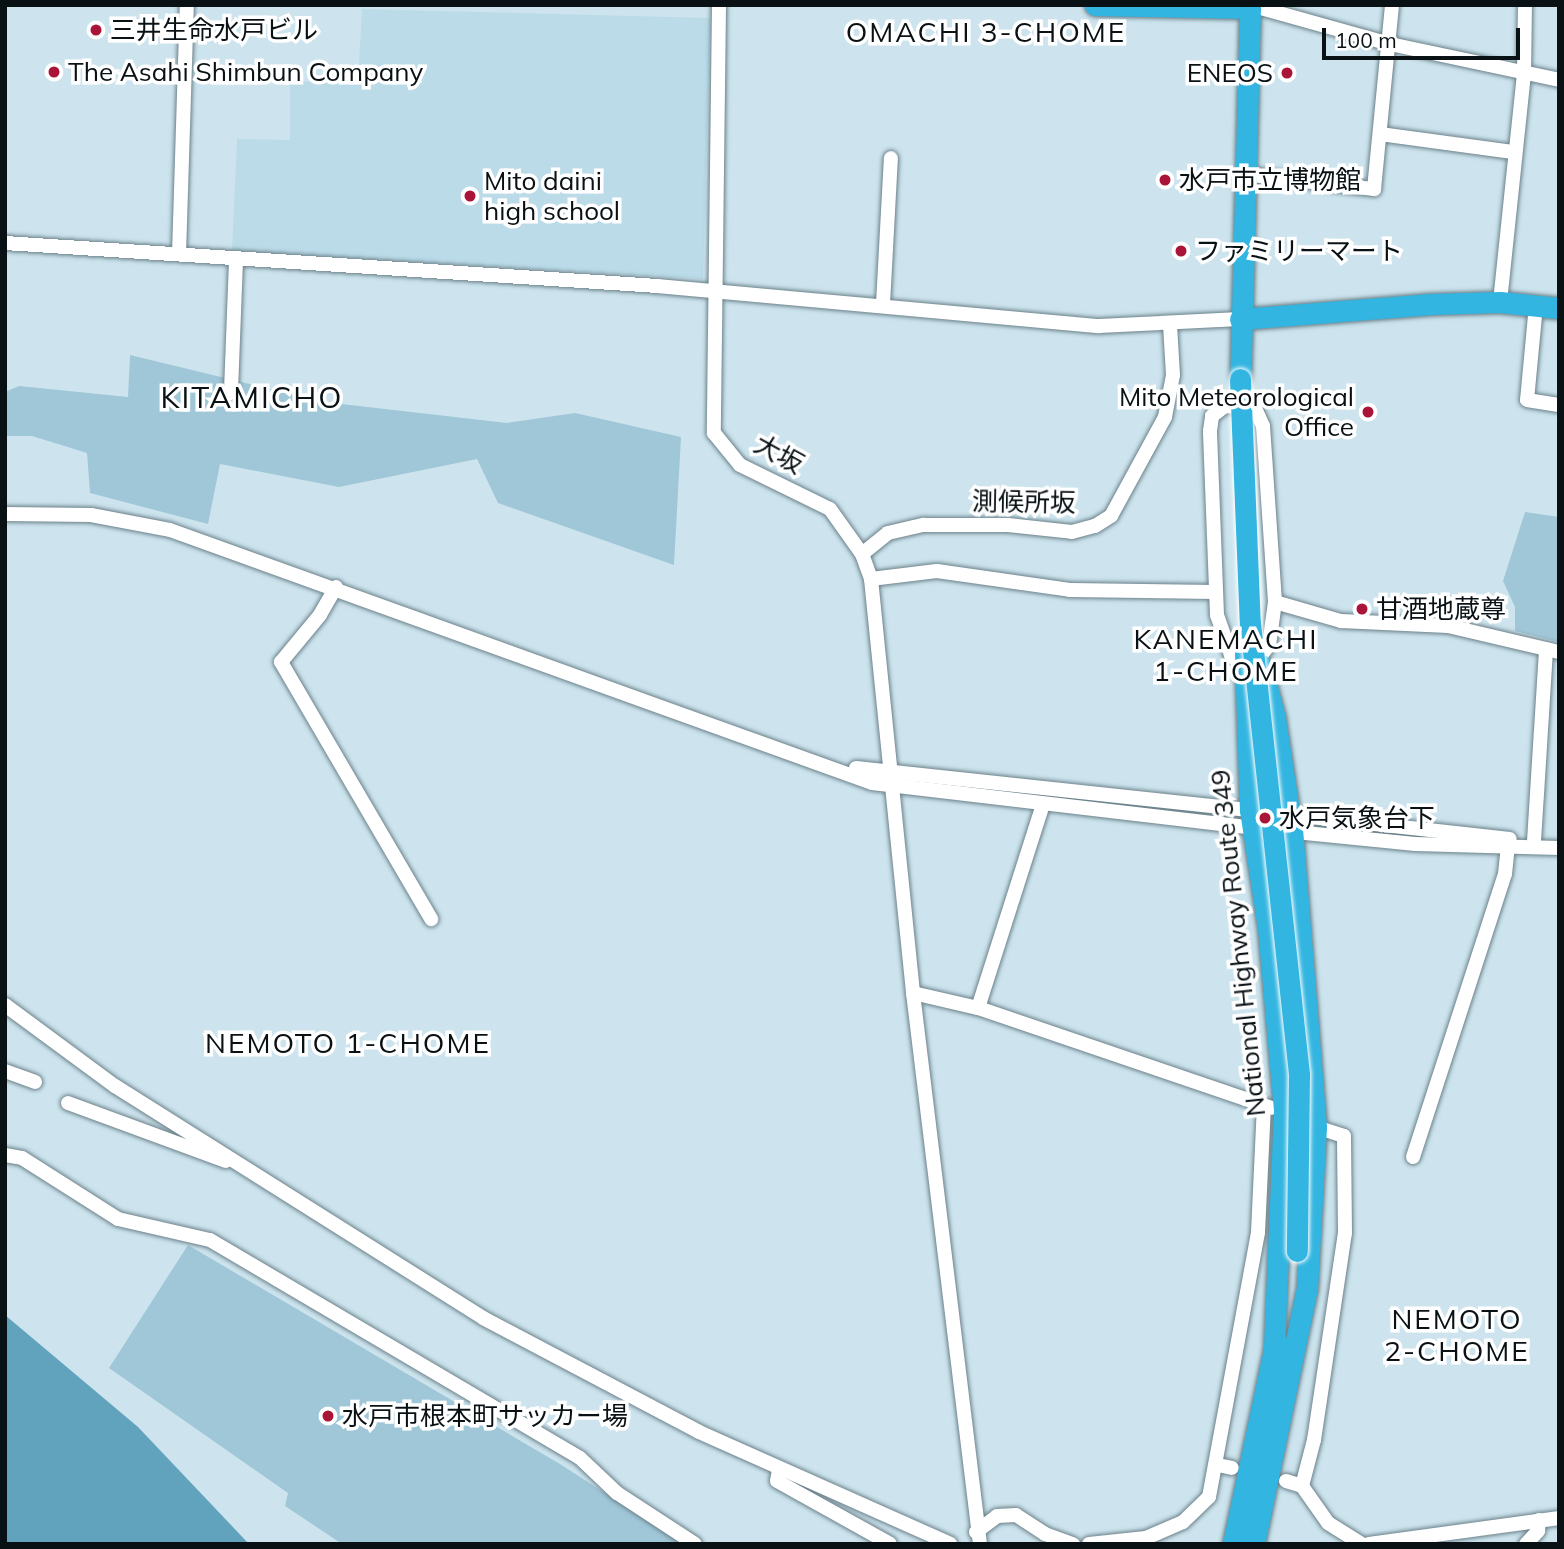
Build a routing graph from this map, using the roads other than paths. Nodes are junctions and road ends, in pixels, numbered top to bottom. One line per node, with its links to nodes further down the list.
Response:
1 (187, 5): 15 (street)
2 (719, 5): 17 (street, 大坂)
3 (1095, 5): 6 (highway)
4 (1392, 5): 7 (street)
5 (1525, 5): 8 (street)
6 (1250, 6): 7 (street); 13 (highway, National Highway Route 349)
7 (1390, 44): 8 (street); 10 (street)
8 (1524, 75): 9 (street); 11 (street)
9 (1559, 80)
10 (1381, 134): 11 (street); 13 (street)
11 (1513, 152): 18 (street)
12 (891, 158): 19 (street)
13 (1244, 174): 22 (highway, National Highway Route 349)
14 (5, 243): 15 (street)
15 (178, 254): 16 (street)
16 (236, 258): 17 (street); 24 (street)
17 (713, 290): 19 (street); 28 (street, 大坂)
18 (1500, 302): 20 (highway); 22 (highway)
19 (883, 304): 23 (street)
20 (1536, 305): 21 (highway); 25 (street)
21 (1559, 308)
22 (1240, 319): 23 (street); 54 (highway, National Highway Route 349, bridge)
23 (1170, 325): 28 (street, 測候所坂)
24 (231, 391)
25 (1559, 405)
26 (1238, 422): 34 (highway, National Highway Route 349)
27 (5, 514): 30 (street)
28 (862, 554): 29 (street, 大坂)
29 (871, 579): 31 (street); 35 (street, 大坂)
30 (336, 587): 35 (street); 42 (street)
31 (1216, 592): 32 (street); 34 (street)
32 (1275, 602): 33 (street); 34 (street)
33 (1552, 651): 39 (street)
34 (1252, 663): 37 (highway, National Highway Route 349); 38 (highway, National Highway Route 349)
35 (894, 781): 36 (street); 37 (street); 43 (street, 大坂)
36 (1043, 804): 37 (street); 45 (street)
37 (1251, 819): 38 (street); 49 (highway, National Highway Route 349)
38 (1291, 823): 39 (street); 41 (street); 50 (highway, National Highway Route 349)
39 (1534, 841): 40 (street)
40 (1559, 846): 41 (street)
41 (1508, 847): 52 (street)
42 (431, 919)
43 (913, 993): 45 (street); 60 (street, 大坂)
44 (5, 1005): 53 (street)
45 (978, 1008): 49 (street)
46 (5, 1071): 47 (street)
47 (35, 1082)
48 (68, 1103): 53 (street)
49 (1274, 1109): 54 (highway, National Highway Route 349); 65 (street)
50 (1316, 1127): 54 (highway, National Highway Route 349); 57 (street)
51 (5, 1154): 61 (street)
52 (1413, 1157)
53 (230, 1159): 55 (street)
54 (1284, 1352): 66 (highway, National Highway Route 349); 67 (highway, National Highway Route 349)
55 (779, 1469): 62 (street); 63 (street)
56 (1286, 1481): 57 (street)
57 (1302, 1486): 68 (street)
58 (1559, 1518): 59 (street)
59 (1539, 1520): 69 (street); 70 (street)
60 (978, 1538): 64 (street)
61 (695, 1544)
62 (890, 1544)
63 (950, 1544)
64 (1073, 1544)
65 (1089, 1544)
66 (1233, 1544)
67 (1254, 1544)
68 (1362, 1544)
69 (1369, 1544)
70 (1526, 1544)

